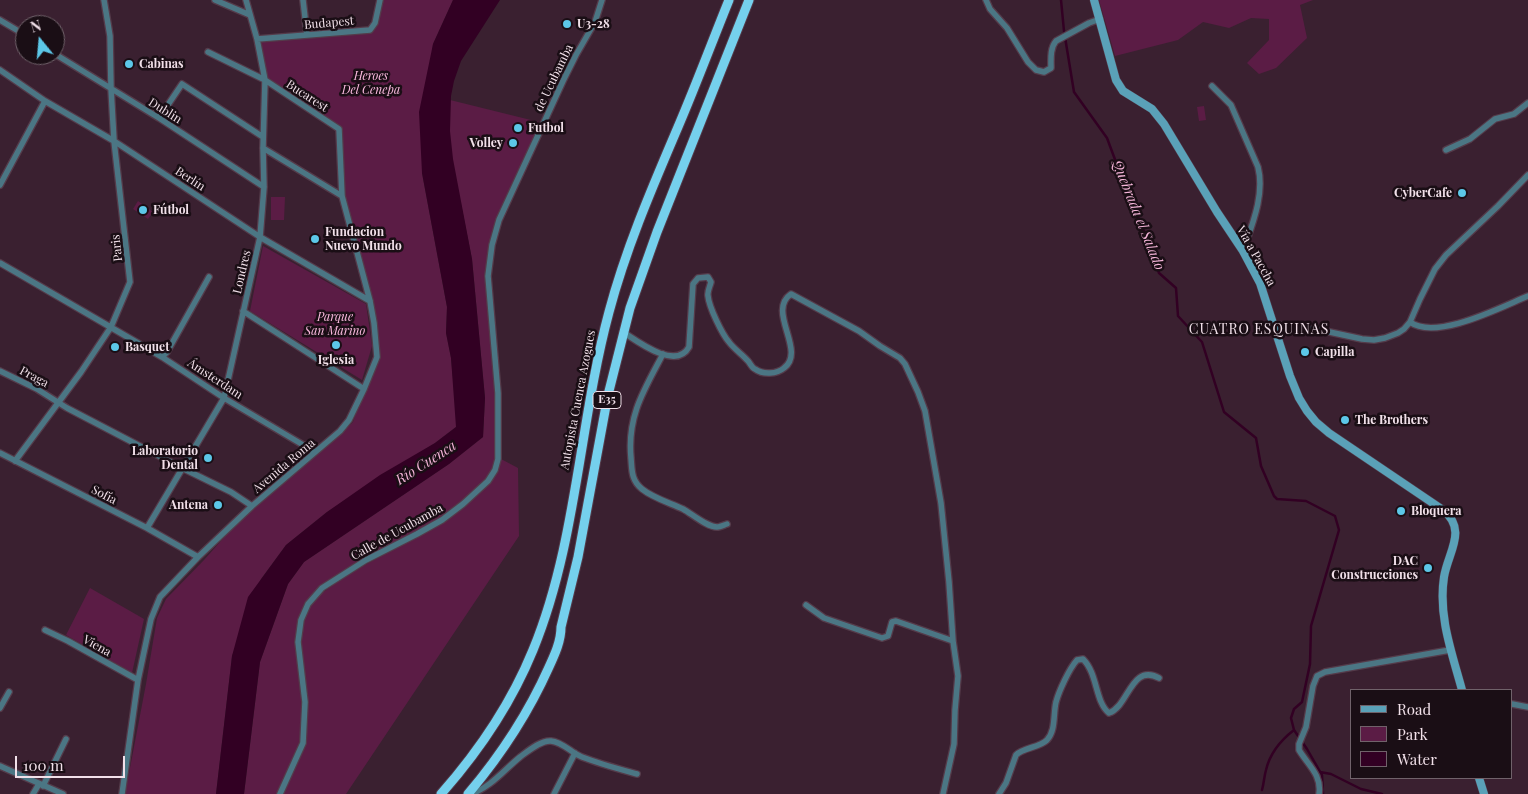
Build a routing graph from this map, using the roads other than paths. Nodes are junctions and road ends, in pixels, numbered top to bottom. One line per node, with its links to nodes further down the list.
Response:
1 (104, 0): 22 (street, Paris)
2 (214, 0): 11 (street)
3 (246, 0): 11 (street, Londres)
4 (303, 0): 15 (street)
5 (380, 0): 15 (street, Budapest)
6 (602, 0): 35 (street, de Ucubamba)
7 (729, 0): 82 (highway, Autopista Cuenca Azogues / E35)
8 (749, 0): 46 (highway, E35)
9 (986, 0): 12 (street)
10 (1094, 0): 12 (main road, Vía a Paccha)
11 (250, 15): 16 (street, Londres)
12 (1100, 19): 37 (main road, Vía a Paccha)
13 (0, 20): 14 (street)
14 (15, 29)
15 (307, 35): 16 (street, Budapest)
16 (257, 39): 20 (street, Londres)
17 (208, 52): 20 (street, Bucarest)
18 (65, 60): 22 (street, Dublin)
19 (0, 70): 23 (street, Berlín)
20 (264, 80): 26 (street, Bucarest); 27 (street, Londres)
21 (1212, 86): 37 (street)
22 (111, 88): 25 (street, Dublin); 28 (street, Paris)
23 (44, 101): 28 (street, Berlín); 32 (street)
24 (1528, 103): 30 (street)
25 (159, 118): 27 (street); 33 (street, Dublin)
26 (339, 129): 34 (street, Avenida Roma)
27 (263, 137): 29 (street, Londres)
28 (114, 141): 36 (street, Berlín); 45 (street, Paris)
29 (263, 148): 33 (street, Londres); 34 (street)
30 (1446, 150)
31 (1528, 175): 43 (street)
32 (0, 185)
33 (264, 187): 36 (street, Londres)
34 (342, 196): 41 (street, Avenida Roma)
35 (499, 220): 81 (street, Calle de Ucubamba)
36 (260, 237): 41 (street, Berlín); 42 (street, Londres)
37 (1243, 251): 44 (main road, Vía a Paccha)
38 (0, 263): 45 (street, Ámsterdam)
39 (209, 277): 48 (street)
40 (1528, 296): 43 (street)
41 (370, 301): 50 (street, Avenida Roma)
42 (243, 311): 50 (street); 51 (street, Londres)
43 (1410, 322): 44 (street)
44 (1274, 324): 64 (main road, Vía a Paccha)
45 (111, 327): 48 (street, Ámsterdam); 52 (street, Paris)
46 (623, 332): 47 (street); 83 (highway, E35)
47 (663, 354): 58 (street); 63 (street)
48 (162, 357): 51 (street, Ámsterdam)
49 (0, 371): 52 (street, Praga)
50 (364, 389): 53 (street, Avenida Roma)
51 (224, 398): 53 (street, Ámsterdam); 56 (street, Londres)
52 (59, 402): 55 (street, Paris); 56 (street, Praga)
53 (316, 452): 57 (street, Avenida Roma)
54 (0, 453): 55 (street, Sofía)
55 (14, 460): 59 (street, Sofía)
56 (182, 468): 57 (street, Praga); 59 (street, Londres)
57 (252, 506): 60 (street, Avenida Roma)
58 (727, 524)
59 (147, 528): 60 (street, Sofía)
60 (198, 557): 66 (street, Avenida Roma)
61 (806, 605): 63 (street)
62 (45, 630): 66 (street, Viena)
63 (953, 641): 85 (street)
64 (1450, 650): 67 (main road, Vía a Paccha); 87 (street)
65 (1159, 678): 86 (street)
66 (138, 680): 80 (street, Avenida Roma)
67 (1462, 689)
68 (9, 692): 70 (street)
69 (1513, 704): 71 (street)
70 (0, 708)
71 (1528, 708)
72 (66, 739): 77 (street)
73 (575, 753): 75 (street); 83 (street); 84 (street)
74 (0, 766): 77 (street)
75 (638, 774)
76 (1479, 779): 88 (main road)
77 (41, 785): 78 (street); 79 (street)
78 (34, 794)
79 (63, 794)
80 (122, 794)
81 (280, 794)
82 (441, 794)
83 (469, 794)
84 (554, 794)
85 (943, 794)
86 (999, 794)
87 (1319, 794)
88 (1484, 794)

